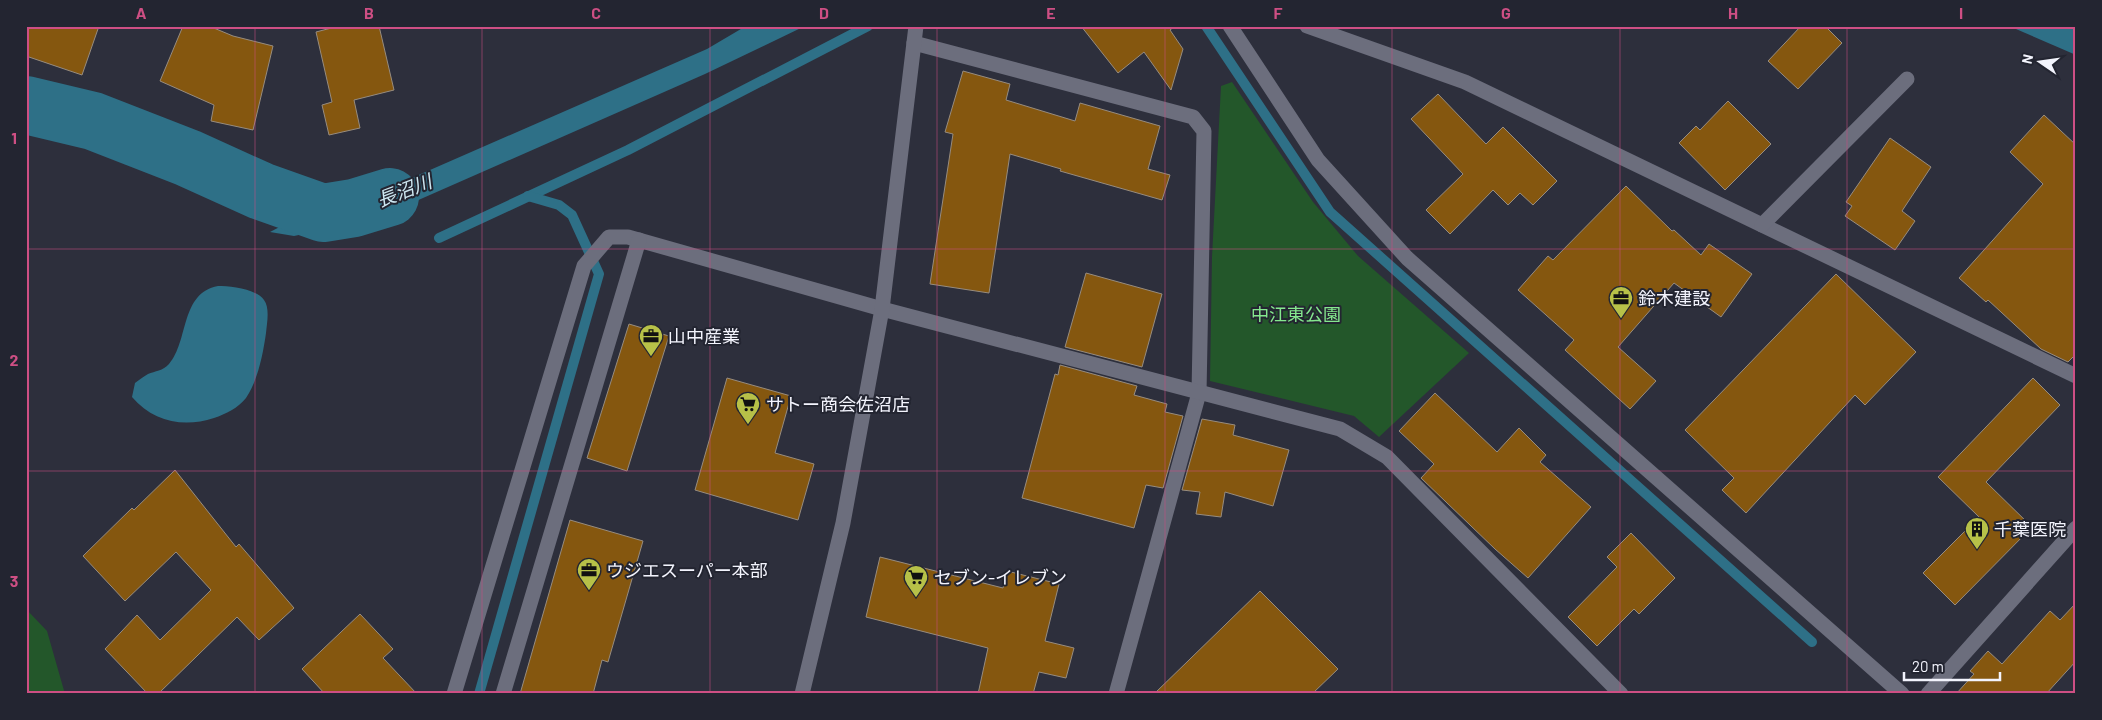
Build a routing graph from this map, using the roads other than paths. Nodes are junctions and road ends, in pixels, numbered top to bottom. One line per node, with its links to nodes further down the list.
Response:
1 (916, 26): 4 (street)
2 (1230, 26): 17 (street)
3 (1307, 26): 6 (street)
4 (914, 43): 8 (street); 10 (street)
5 (1907, 80): 6 (street)
6 (1762, 225): 9 (street)
7 (639, 240): 8 (street); 12 (street); 13 (street)
8 (882, 309): 10 (street); 14 (street)
9 (2076, 376)
10 (1199, 393): 15 (street); 16 (street)
11 (2076, 528): 18 (street)
12 (454, 694)
13 (503, 694)
14 (802, 694)
15 (1116, 694)
16 (1621, 694)
17 (1902, 694)
18 (1928, 694)

